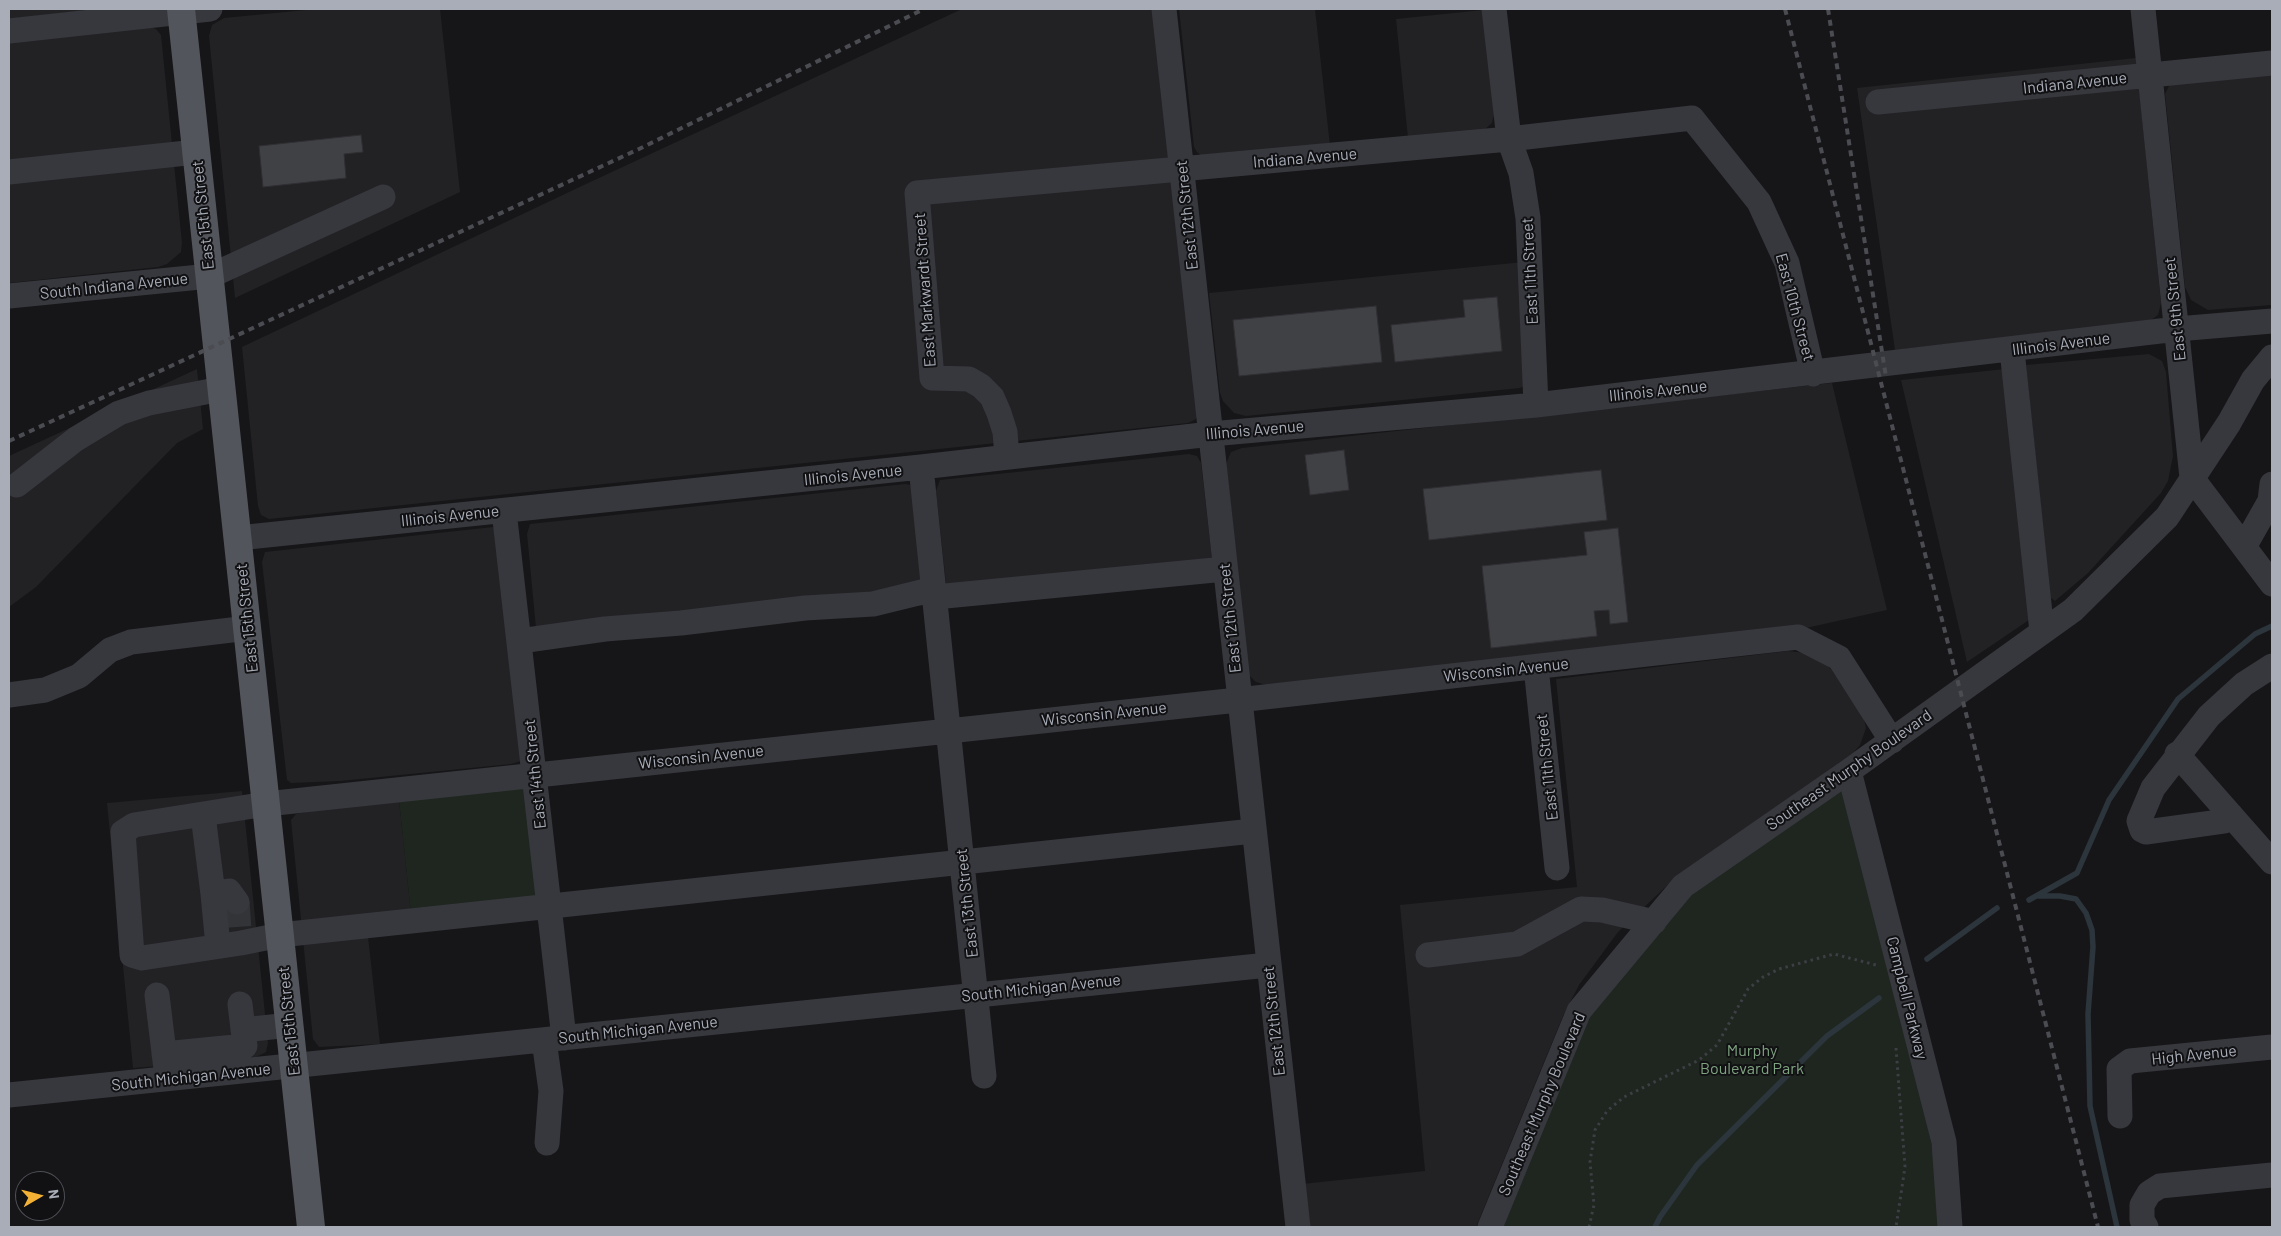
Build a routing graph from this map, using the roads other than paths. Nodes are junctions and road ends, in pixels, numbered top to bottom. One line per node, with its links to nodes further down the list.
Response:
1 (210, 9): 5 (street)
2 (1164, 9): 14 (street, East 12th Street)
3 (1494, 9): 12 (street, East 11th Street)
4 (2142, 9): 9 (street, East 9th Street)
5 (181, 11): 6 (street); 13 (main road, East 15th Street)
6 (124, 14): 7 (street)
7 (9, 31)
8 (2272, 62): 9 (street, Indiana Avenue)
9 (2150, 75): 10 (street, Indiana Avenue); 21 (street, East 9th Street)
10 (1878, 102)
11 (1692, 118): 12 (street, Indiana Avenue); 24 (street, East 10th Street)
12 (1509, 139): 14 (street, Indiana Avenue); 26 (street, East 11th Street)
13 (196, 152): 15 (street); 18 (main road, East 15th Street)
14 (1182, 170): 16 (street, Indiana Avenue); 27 (street, East 12th Street)
15 (9, 172)
16 (917, 193): 28 (street, East Markwardt Street)
17 (383, 197): 18 (street, South Indiana Avenue)
18 (210, 276): 19 (street, South Indiana Avenue); 25 (main road, East 15th Street)
19 (9, 296)
20 (2272, 321): 21 (street, Illinois Avenue)
21 (2177, 329): 22 (street, Illinois Avenue); 30 (street, East 9th Street)
22 (2012, 350): 24 (street, Illinois Avenue); 40 (street)
23 (2272, 358): 30 (street, Southeast Murphy Boulevard)
24 (1813, 374): 26 (street, Illinois Avenue)
25 (221, 390): 32 (street); 34 (main road, East 15th Street)
26 (1536, 405): 27 (street, Illinois Avenue)
27 (1211, 434): 28 (street, Illinois Avenue); 36 (street, East 12th Street)
28 (1008, 457): 29 (street, Illinois Avenue)
29 (921, 468): 33 (street, Illinois Avenue); 38 (street)
30 (2192, 478): 35 (street); 40 (street, Southeast Murphy Boulevard)
31 (2272, 484): 35 (street)
32 (17, 485)
33 (504, 510): 34 (street, Illinois Avenue); 41 (street, East 14th Street)
34 (238, 538): 39 (main road, East 15th Street)
35 (2244, 547): 37 (street)
36 (1225, 569): 38 (street); 45 (street, East 12th Street)
37 (2270, 577)
38 (935, 593): 41 (street); 46 (street)
39 (248, 628): 44 (street); 51 (main road, East 15th Street)
40 (2042, 632): 47 (street, Southeast Murphy Boulevard)
41 (520, 641): 50 (street, East 14th Street)
42 (2272, 666): 48 (street)
43 (1536, 667): 45 (street, Wisconsin Avenue); 47 (street, Wisconsin Avenue); 57 (street, East 11th Street)
44 (9, 695)
45 (1238, 700): 46 (street, Wisconsin Avenue); 54 (street, East 12th Street)
46 (950, 730): 50 (street, Wisconsin Avenue); 55 (street, East 13th Street)
47 (1892, 741): 49 (street, Southeast Murphy Boulevard)
48 (2177, 754): 53 (street); 53 (street)
49 (1849, 771): 61 (street, Southeast Murphy Boulevard); 84 (street, Campbell Parkway)
50 (535, 775): 51 (street, Wisconsin Avenue); 60 (street, East 14th Street)
51 (266, 804): 52 (street, Wisconsin Avenue); 62 (main road, East 15th Street)
52 (204, 815): 58 (street); 63 (street, Wisconsin Avenue)
53 (2231, 815): 56 (street)
54 (1253, 831): 55 (street); 65 (street, East 12th Street)
55 (963, 862): 60 (street); 67 (street, East 13th Street)
56 (2272, 862)
57 (1558, 868)
58 (213, 894): 59 (street); 63 (street)
59 (237, 902)
60 (550, 906): 62 (street); 71 (street, East 14th Street)
61 (1654, 922): 64 (street); 83 (street, Southeast Murphy Boulevard)
62 (280, 935): 63 (street); 69 (main road, East 15th Street)
63 (233, 940)
64 (1428, 955)
65 (1268, 964): 67 (street, South Michigan Avenue); 82 (street, East 12th Street)
66 (157, 995): 73 (street)
67 (976, 995): 71 (street, South Michigan Avenue); 75 (street, East 13th Street)
68 (240, 1004): 70 (street)
69 (290, 1025): 70 (street); 74 (main road, East 15th Street)
70 (243, 1030): 73 (street)
71 (554, 1039): 74 (street, South Michigan Avenue); 79 (street, East 14th Street)
72 (2272, 1047): 78 (street, High Avenue)
73 (164, 1054): 76 (street)
74 (294, 1066): 76 (street, South Michigan Avenue); 81 (main road, East 15th Street)
75 (984, 1076)
76 (167, 1079): 77 (street, South Michigan Avenue)
77 (9, 1096)
78 (2120, 1116)
79 (547, 1143)
80 (2272, 1175): 85 (street)
81 (311, 1227)
82 (1298, 1227)
83 (1490, 1227)
84 (1950, 1227)
85 (2146, 1227)

